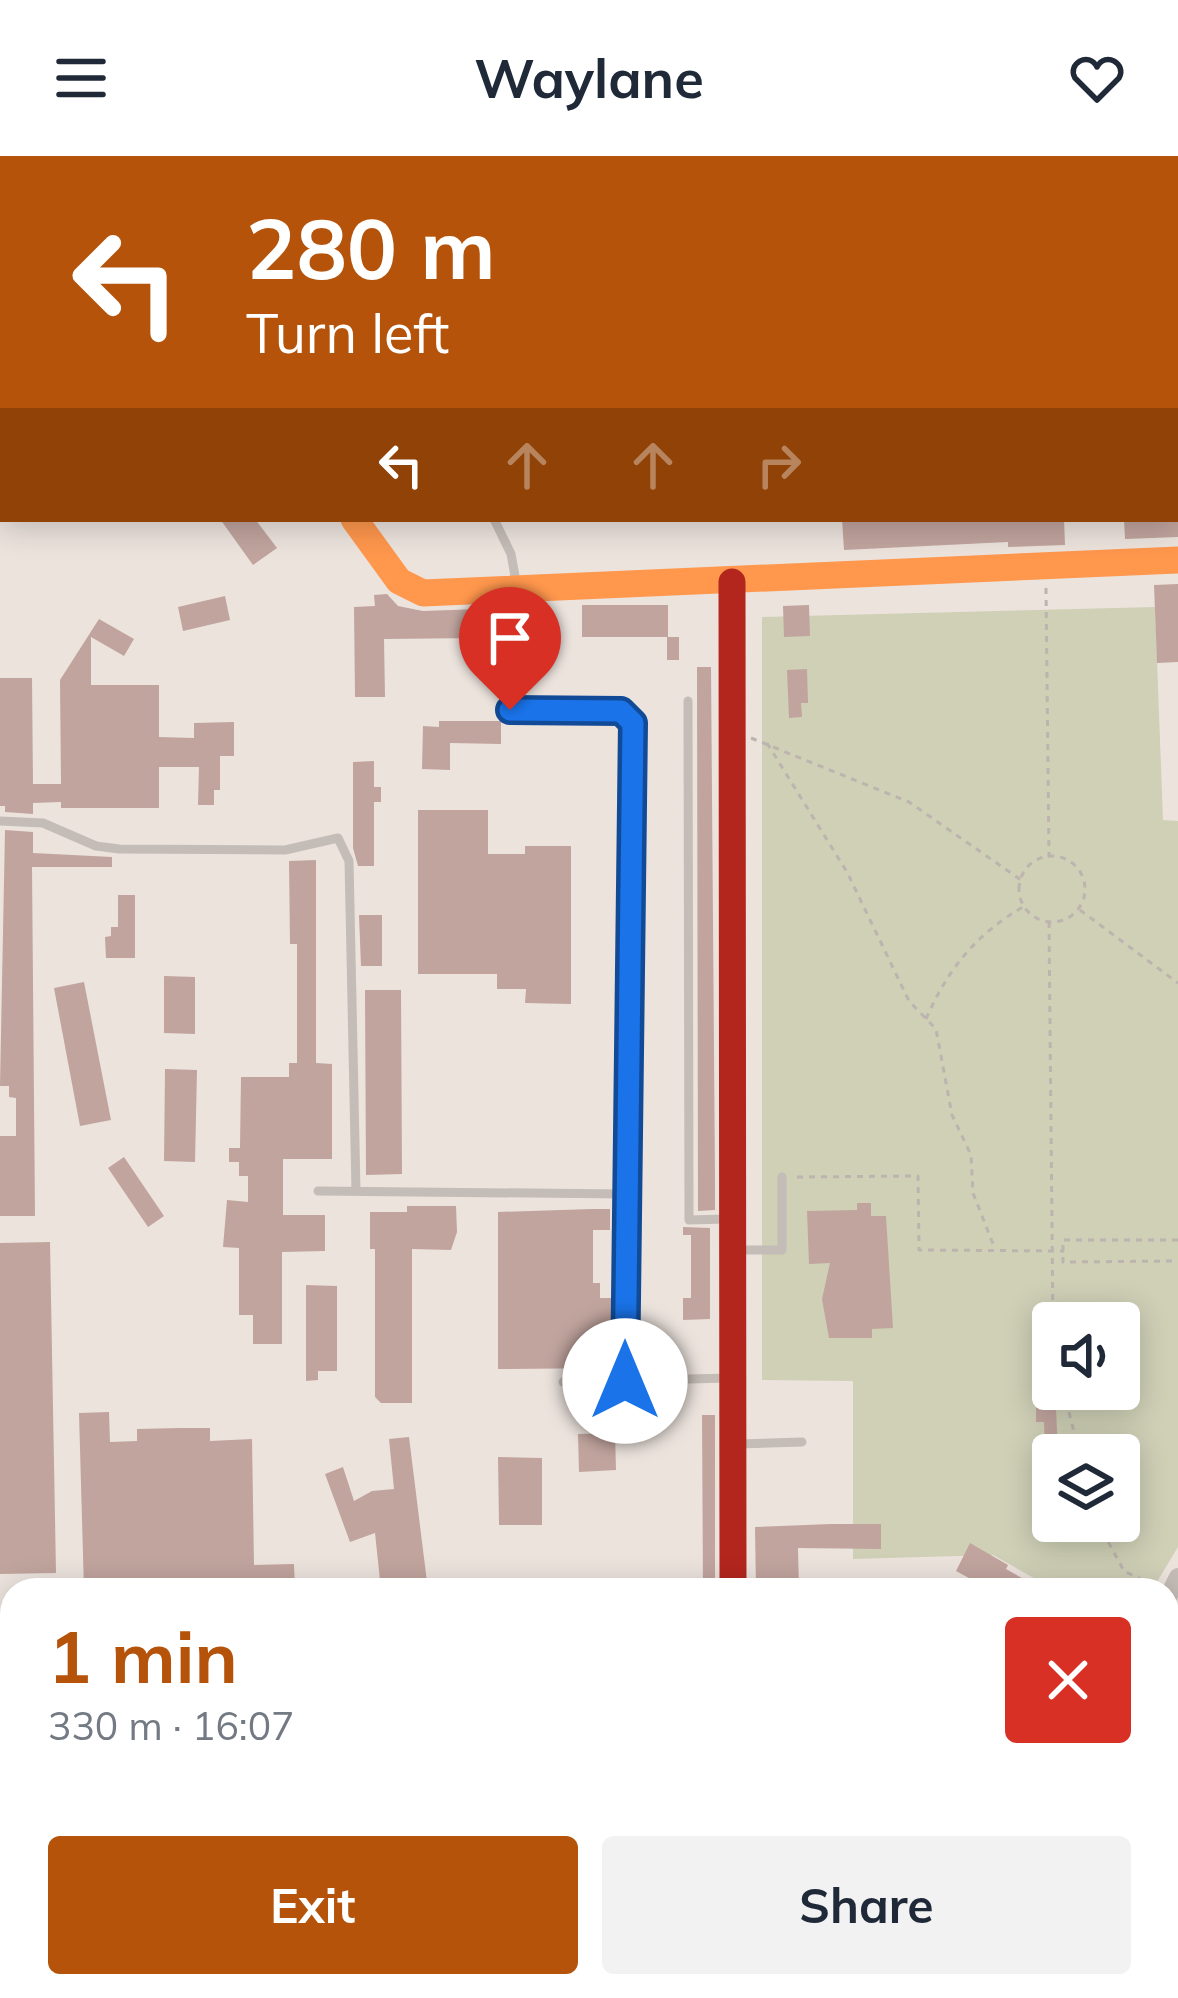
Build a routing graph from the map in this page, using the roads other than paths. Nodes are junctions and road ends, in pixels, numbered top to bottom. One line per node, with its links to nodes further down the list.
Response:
1 (355, 522): 5 (street)
2 (496, 522): 5 (lane)
3 (1178, 560): 4 (street)
4 (732, 582): 5 (street); 13 (street)
5 (518, 592)
6 (688, 701): 13 (lane)
7 (510, 710): 12 (lane)
8 (0, 821): 11 (lane)
9 (782, 1177): 14 (lane)
10 (318, 1191): 11 (lane)
11 (356, 1191): 12 (lane)
12 (626, 1194): 16 (lane)
13 (733, 1219): 14 (street)
14 (733, 1250): 15 (street)
15 (733, 1378): 16 (lane); 19 (street)
16 (625, 1381): 17 (lane)
17 (563, 1382)
18 (802, 1442): 19 (lane)
19 (733, 1444): 20 (street)
20 (734, 1578)

